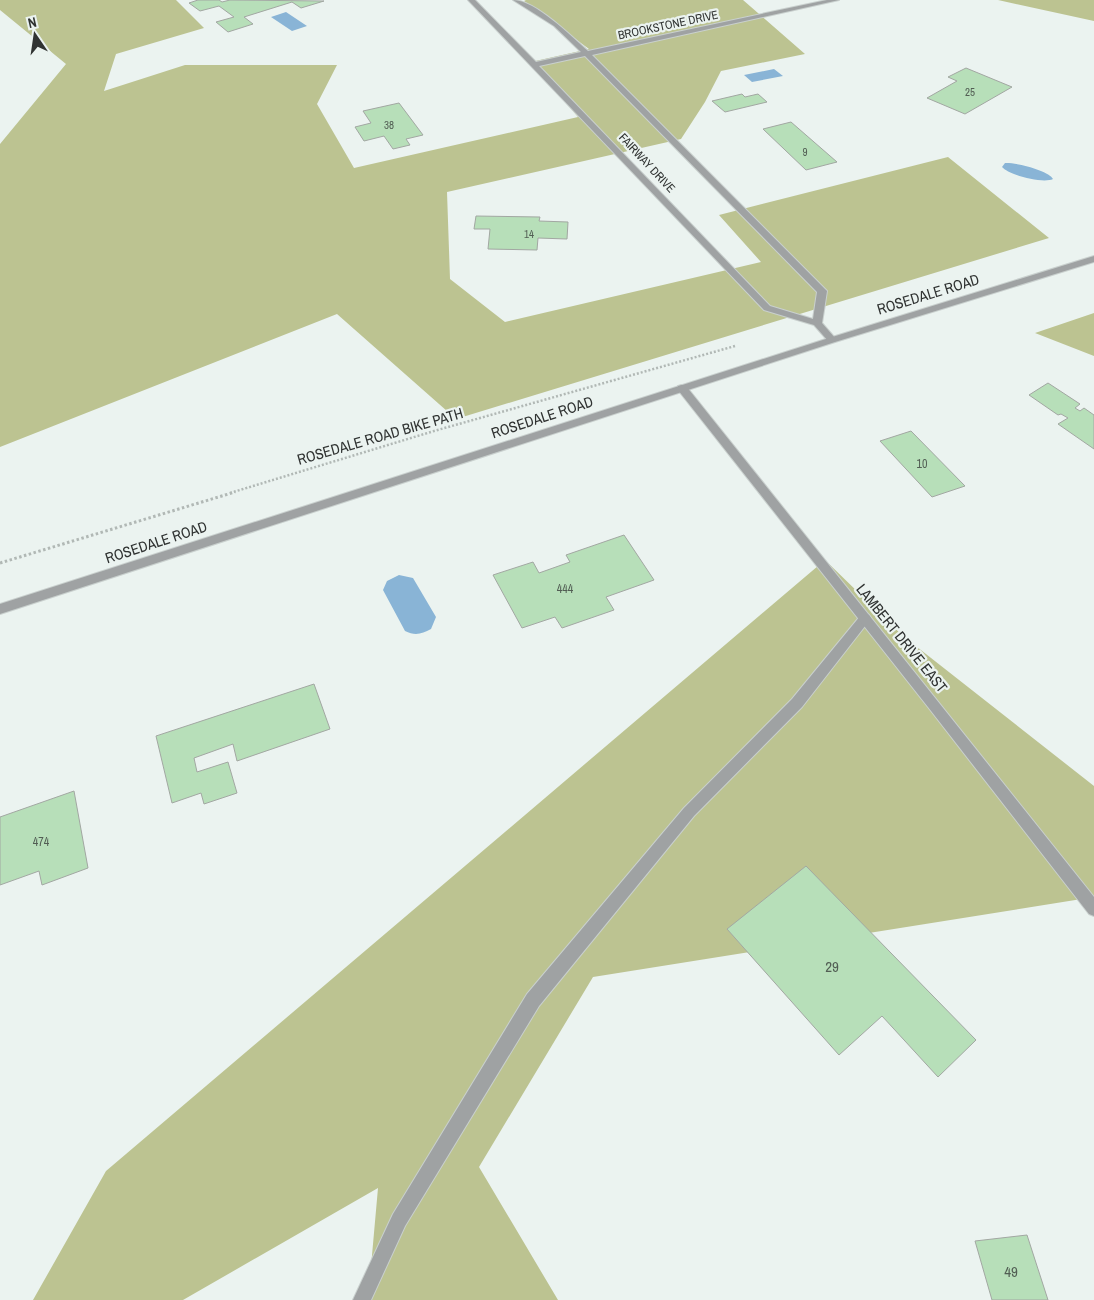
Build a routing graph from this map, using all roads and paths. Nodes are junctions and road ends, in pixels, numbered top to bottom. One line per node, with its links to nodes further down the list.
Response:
1 (471, 0): 5 (street, FAIRWAY DRIVE)
2 (516, 0): 4 (street)
3 (836, 0): 4 (street, BROOKSTONE DRIVE)
4 (587, 54): 5 (street, BROOKSTONE DRIVE); 7 (street)
5 (533, 66): 7 (street, FAIRWAY DRIVE)
6 (1094, 259): 8 (street, ROSEDALE ROAD)
7 (817, 323): 8 (street)
8 (832, 340): 10 (street, ROSEDALE ROAD)
9 (741, 344): 11 (path, ROSEDALE ROAD BIKE PATH)
10 (682, 388): 12 (street, ROSEDALE ROAD); 13 (street, LAMBERT DRIVE EAST)
11 (0, 563)
12 (0, 608)
13 (865, 618): 14 (street, LAMBERT DRIVE EAST); 15 (street)
14 (1094, 910)
15 (362, 1300)

